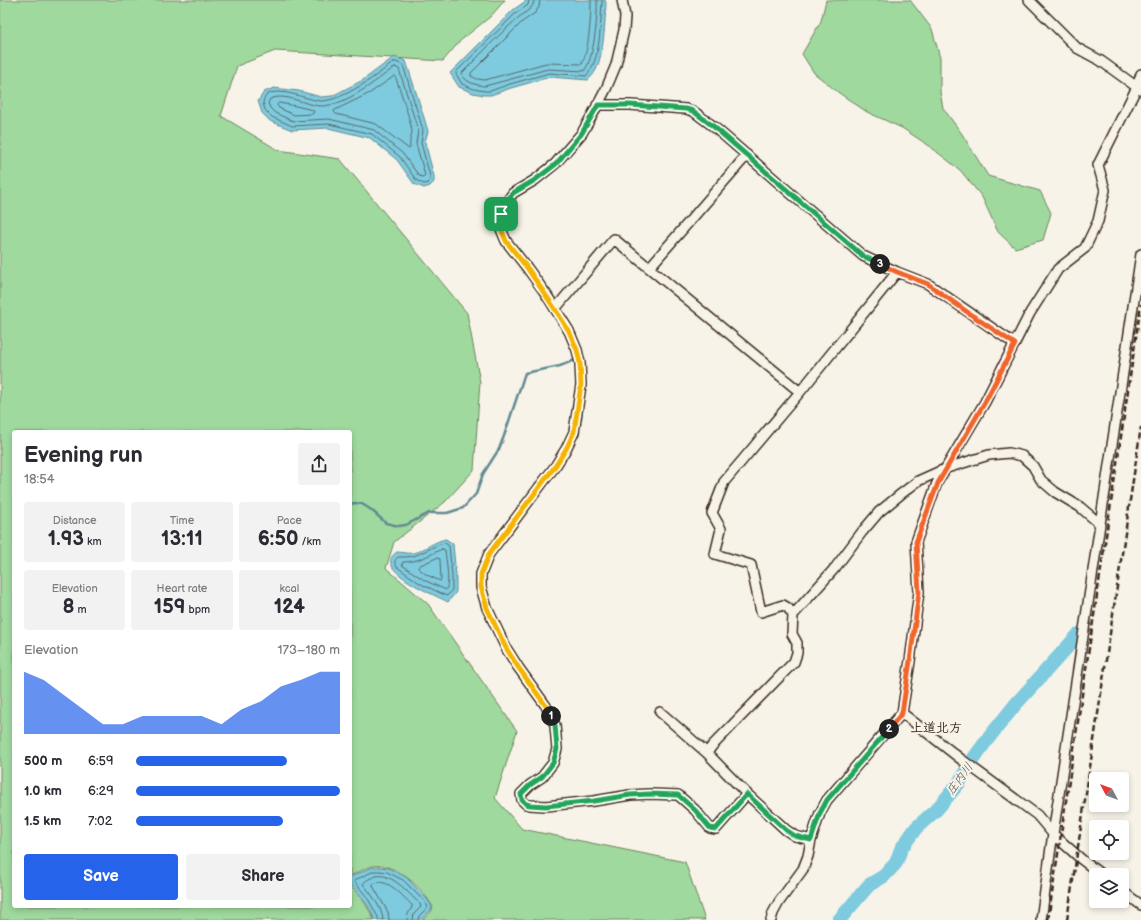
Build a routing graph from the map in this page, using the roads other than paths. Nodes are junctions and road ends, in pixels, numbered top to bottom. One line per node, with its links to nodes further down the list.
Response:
1 (622, 0): 5 (street)
2 (1029, 0): 4 (street)
3 (1141, 74): 4 (street)
4 (1139, 88): 11 (street)
5 (598, 105): 6 (street); 10 (street)
6 (747, 155): 8 (street); 9 (street)
7 (1141, 254): 14 (street)
8 (649, 268): 10 (street); 12 (street)
9 (897, 272): 11 (street); 12 (street)
10 (555, 309): 19 (street)
11 (1015, 344): 13 (street)
12 (800, 392): 15 (street)
13 (947, 468): 14 (street); 15 (street); 17 (street)
14 (1100, 524): 20 (street)
15 (793, 615): 18 (street)
16 (660, 712): 18 (street)
17 (902, 713): 20 (street); 21 (street)
18 (707, 753): 19 (street)
19 (747, 794): 21 (street)
20 (1053, 834): 22 (street); 26 (street)
21 (811, 840): 25 (street)
22 (1093, 868)
23 (1129, 896): 24 (street)
24 (1141, 905)
25 (771, 920)
26 (1041, 920)

